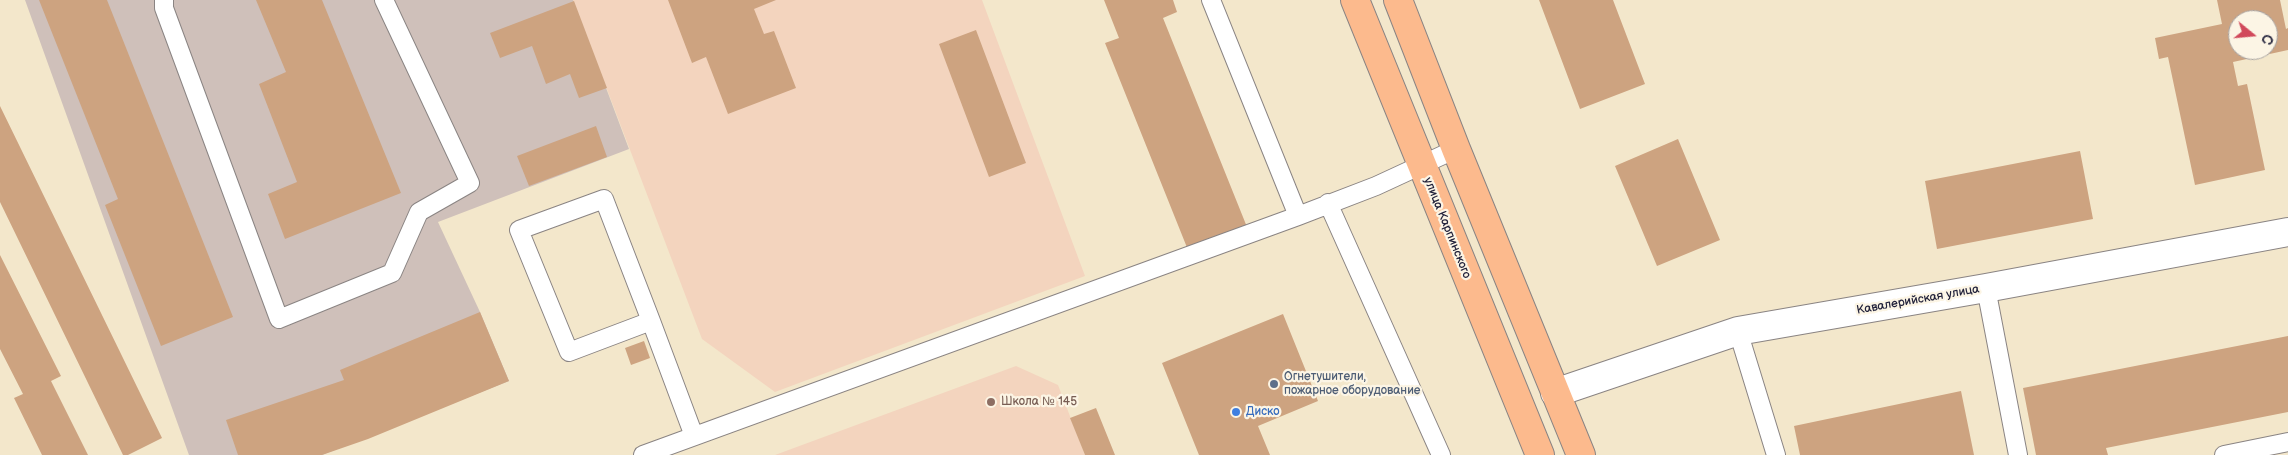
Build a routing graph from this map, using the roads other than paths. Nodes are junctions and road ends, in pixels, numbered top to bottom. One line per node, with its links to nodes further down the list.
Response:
1 (164, 0): 2 (lane)
2 (384, 0)
3 (1211, 0): 9 (lane)
4 (1355, 0): 7 (main road, улица Карпинского)
5 (1398, 0): 6 (main road)
6 (1456, 149): 7 (lane); 14 (main road)
7 (1421, 164): 8 (lane); 19 (main road, улица Карпинского)
8 (1328, 203): 9 (lane); 18 (lane)
9 (1298, 216): 15 (lane)
10 (2288, 232): 11 (street, Кавалерийская улица)
11 (1986, 288): 13 (street, Кавалерийская улица); 22 (lane)
12 (651, 321): 12 (lane); 15 (lane)
13 (1738, 331): 14 (street, Кавалерийская улица); 21 (lane)
14 (1555, 392): 20 (main road)
15 (694, 436): 17 (lane)
16 (2288, 442): 23 (lane)
17 (643, 455)
18 (1441, 455)
19 (1540, 455)
20 (1581, 455)
21 (1776, 455)
22 (2018, 455)
23 (2224, 455)

